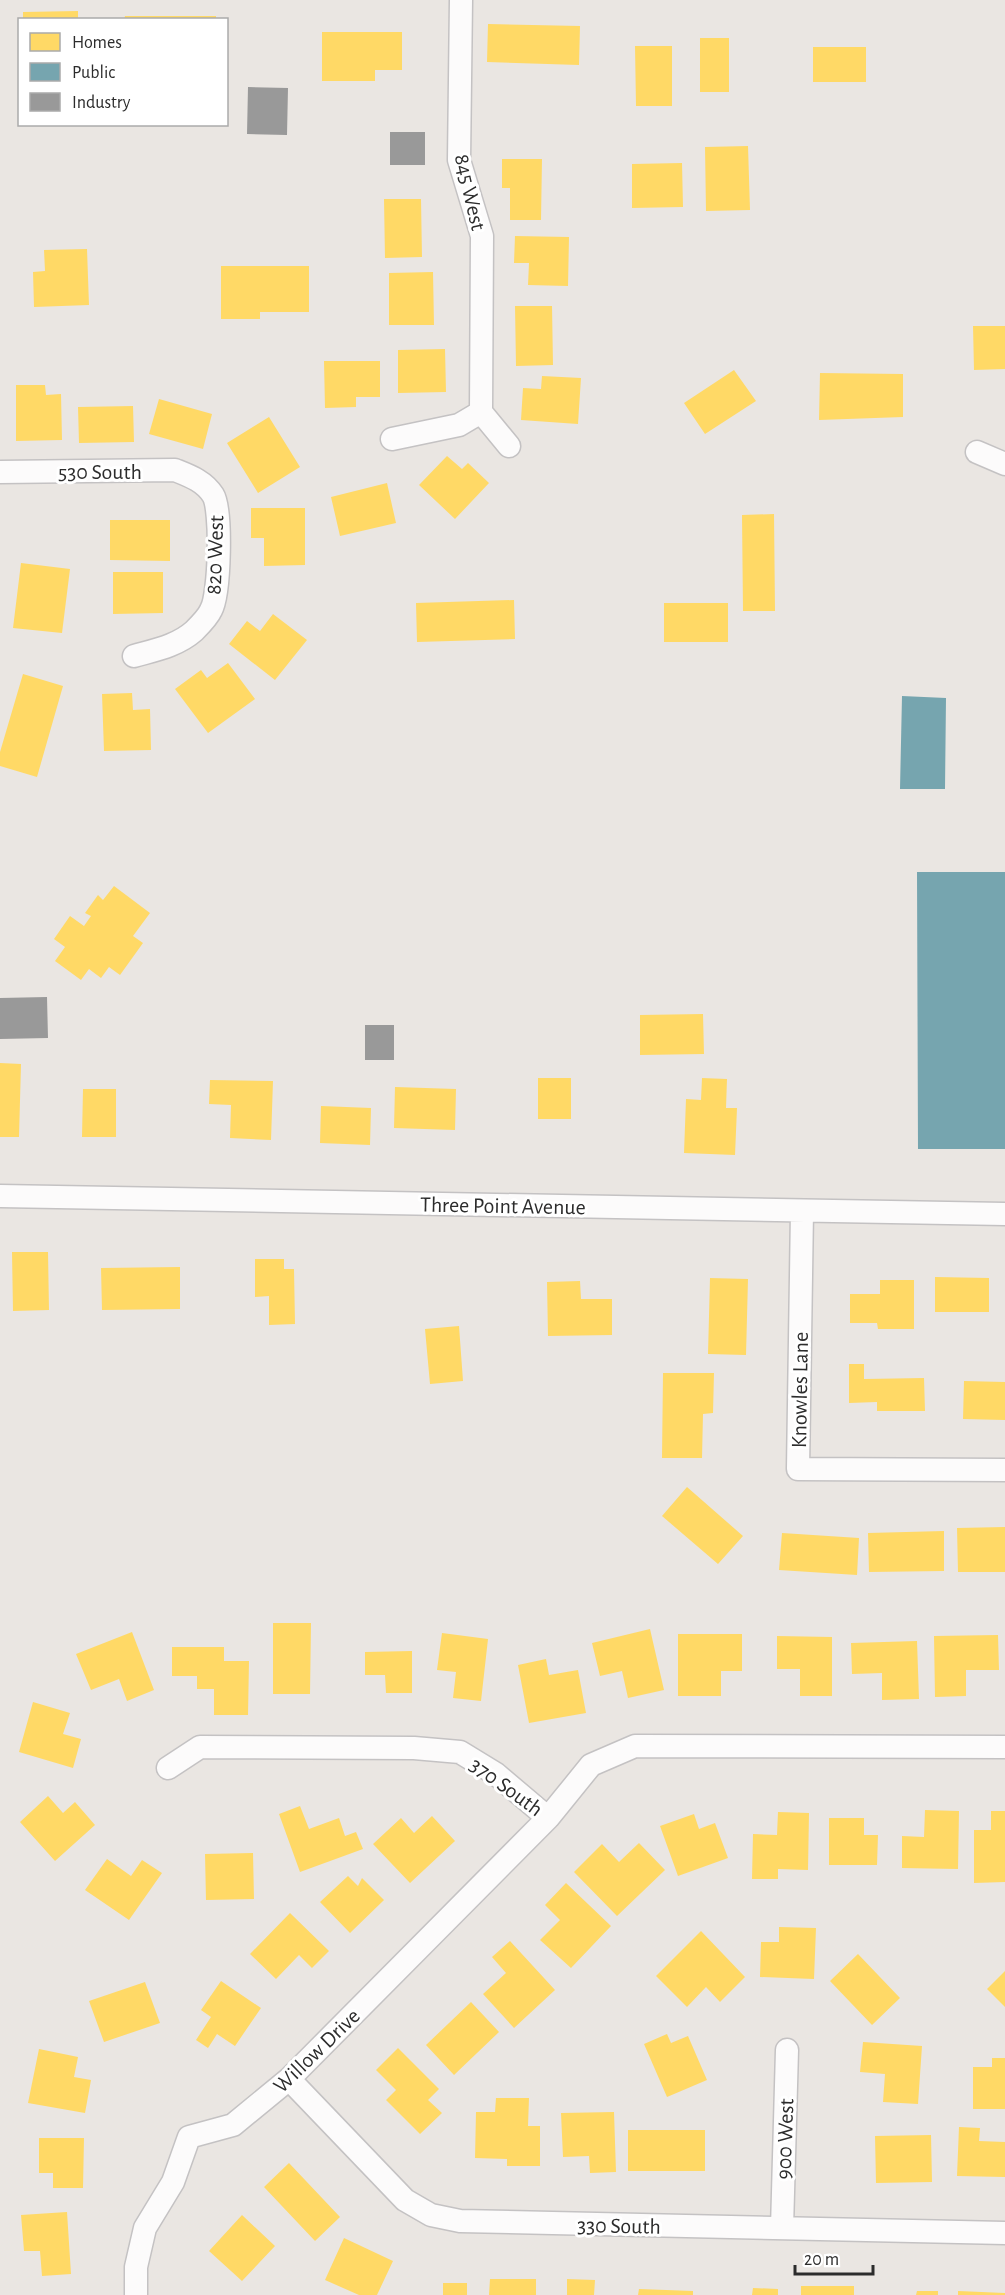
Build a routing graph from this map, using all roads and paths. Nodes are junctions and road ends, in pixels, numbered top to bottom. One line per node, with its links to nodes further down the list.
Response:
1 (461, 0): 2 (street, 845 West)
2 (481, 412): 3 (street); 4 (street)
3 (392, 439)
4 (509, 446)
5 (977, 452): 6 (street)
6 (1005, 464)
7 (0, 472): 8 (street, 530 South)
8 (198, 479): 9 (street, 820 West)
9 (134, 656)
10 (0, 1196): 11 (street, Three Point Avenue)
11 (802, 1211): 12 (street, Three Point Avenue); 13 (street, Knowles Lane)
12 (1005, 1215)
13 (1005, 1470)
14 (1005, 1747): 16 (street, 370 South)
15 (168, 1768): 16 (street, 370 South)
16 (548, 1818): 18 (street, Willow Drive)
17 (787, 2050): 19 (street, 900 West)
18 (290, 2079): 19 (street, 330 South); 21 (street, Willow Drive)
19 (782, 2228): 20 (street, 330 South)
20 (1005, 2233)
21 (136, 2295)

